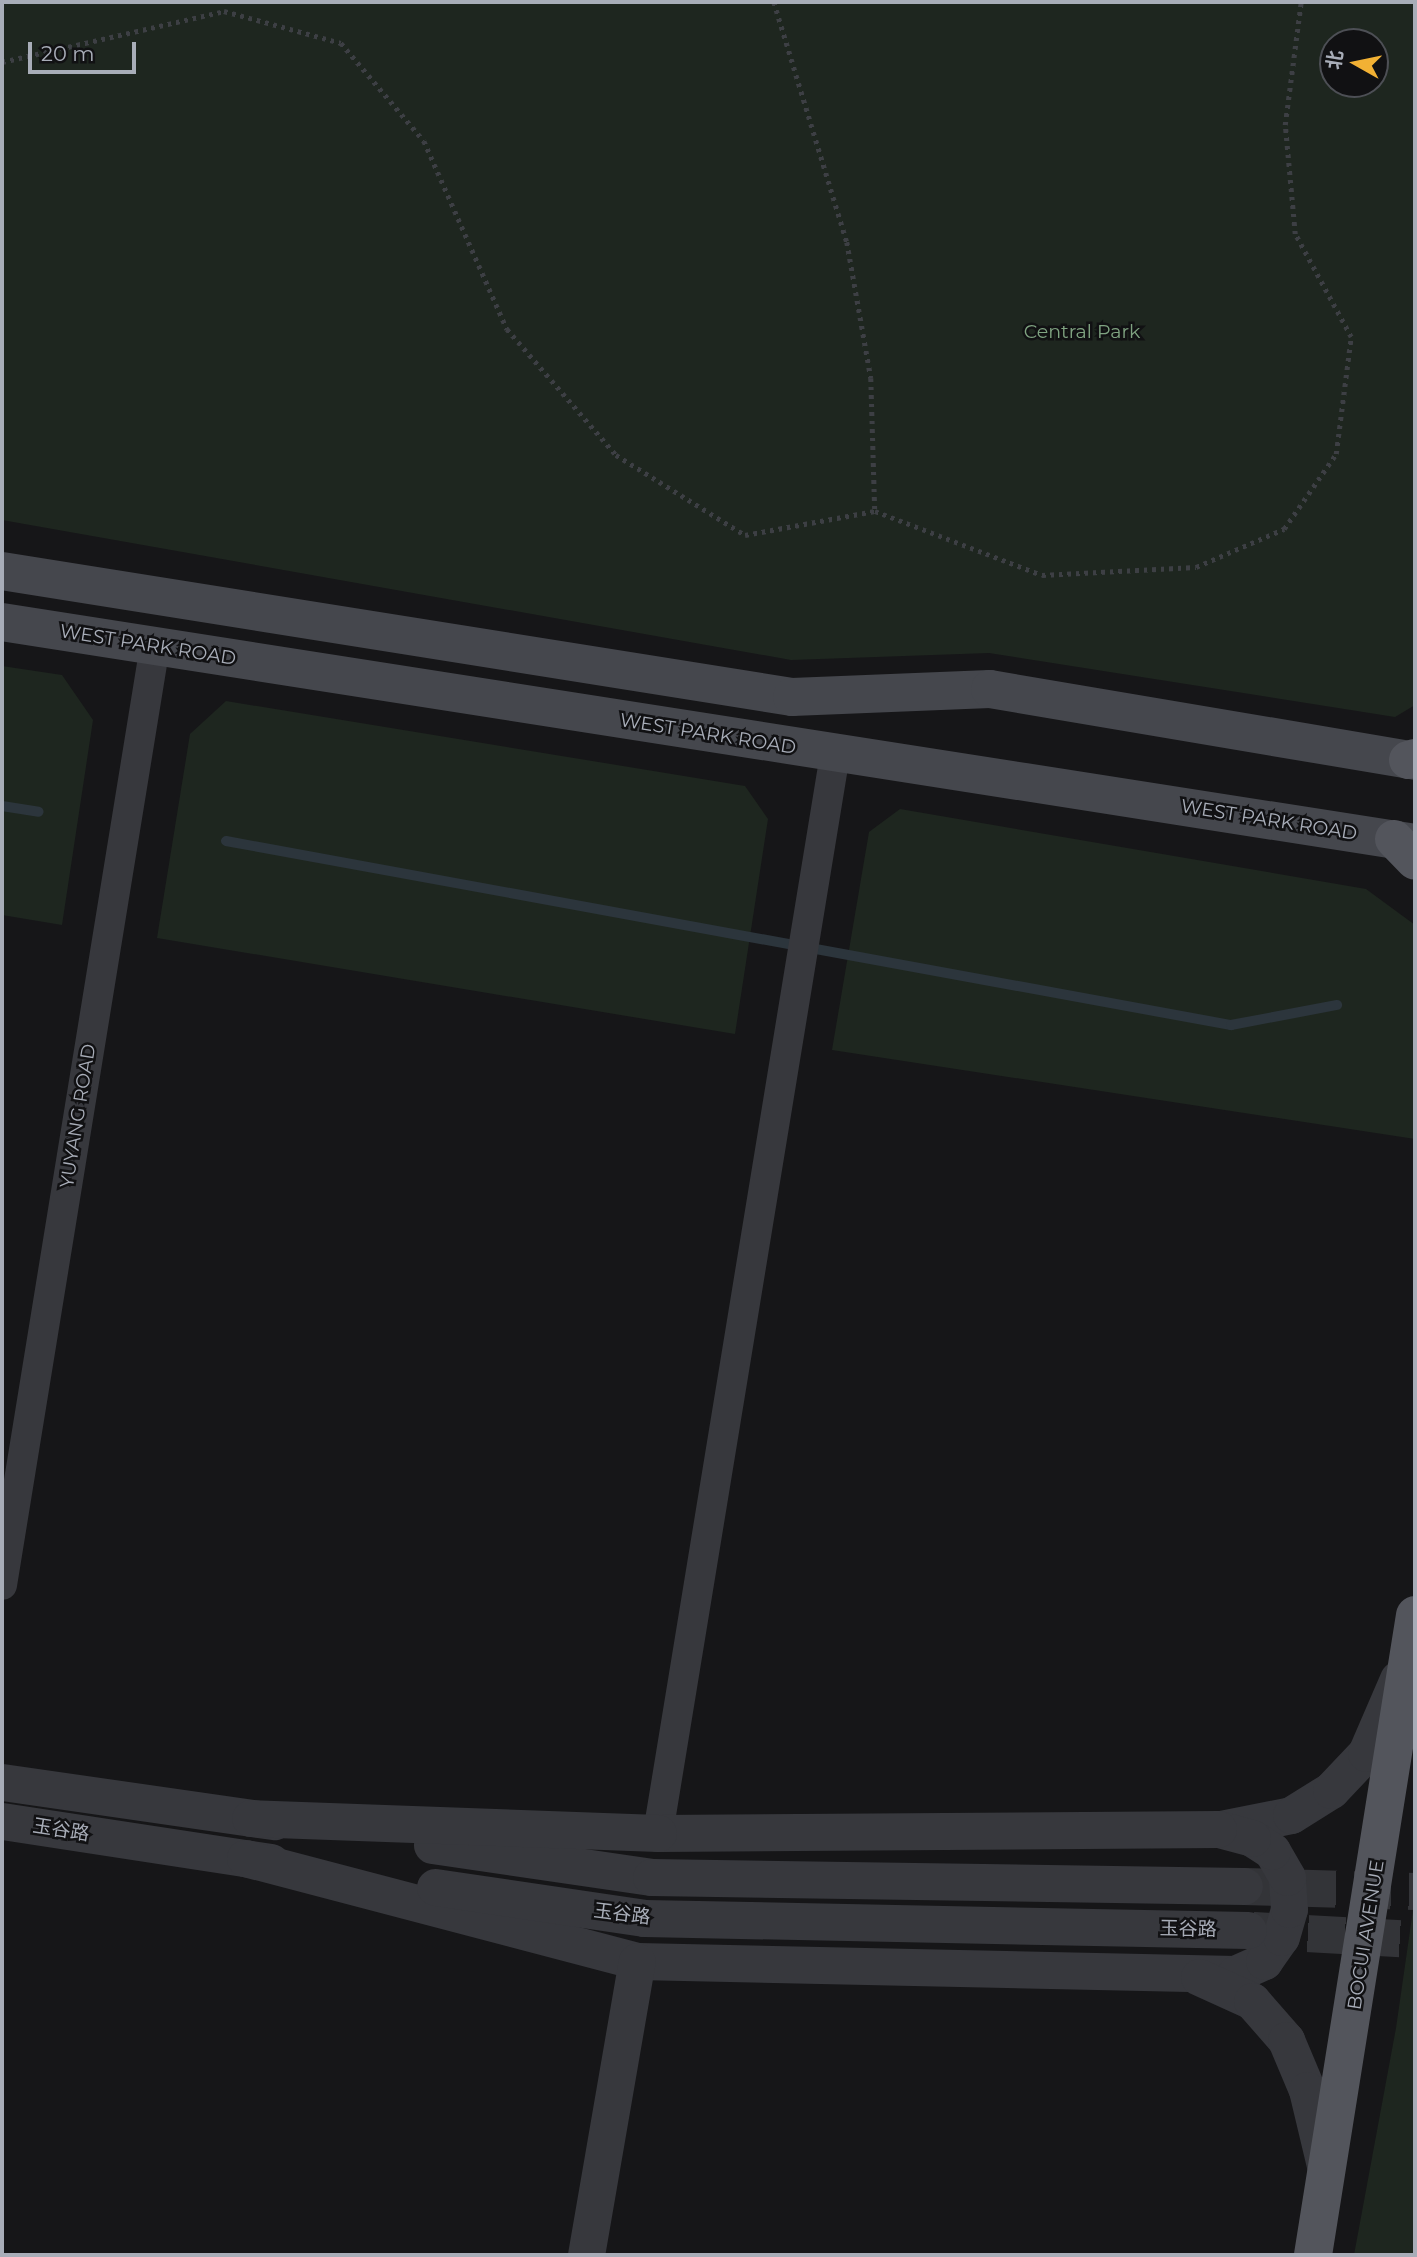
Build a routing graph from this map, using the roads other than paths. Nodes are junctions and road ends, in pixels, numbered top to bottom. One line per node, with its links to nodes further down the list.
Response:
1 (2, 571): 5 (main road)
2 (2, 622): 3 (main road, WEST PARK ROAD)
3 (155, 646): 4 (main road, WEST PARK ROAD); 7 (street, YUYANG ROAD)
4 (835, 755): 6 (main road, WEST PARK ROAD); 14 (street)
5 (1413, 759)
6 (1408, 847)
7 (2, 1586)
8 (1415, 1615): 9 (main road, BOCUI AVENUE)
9 (1409, 1652): 13 (street); 20 (main road, BOCUI AVENUE)
10 (2, 1782): 11 (street, 玉谷路)
11 (250, 1818): 14 (street); 16 (street, 玉谷路)
12 (2, 1821): 15 (street, 玉谷路)
13 (1218, 1829): 14 (street); 19 (street)
14 (658, 1833)
15 (245, 1858): 17 (street, 玉谷路); 18 (street)
16 (1244, 1886)
17 (1248, 1930)
18 (637, 1961): 19 (street); 21 (street)
19 (1195, 1975): 20 (street)
20 (1328, 2179): 22 (main road, BOCUI AVENUE)
21 (586, 2255)
22 (1313, 2255)

